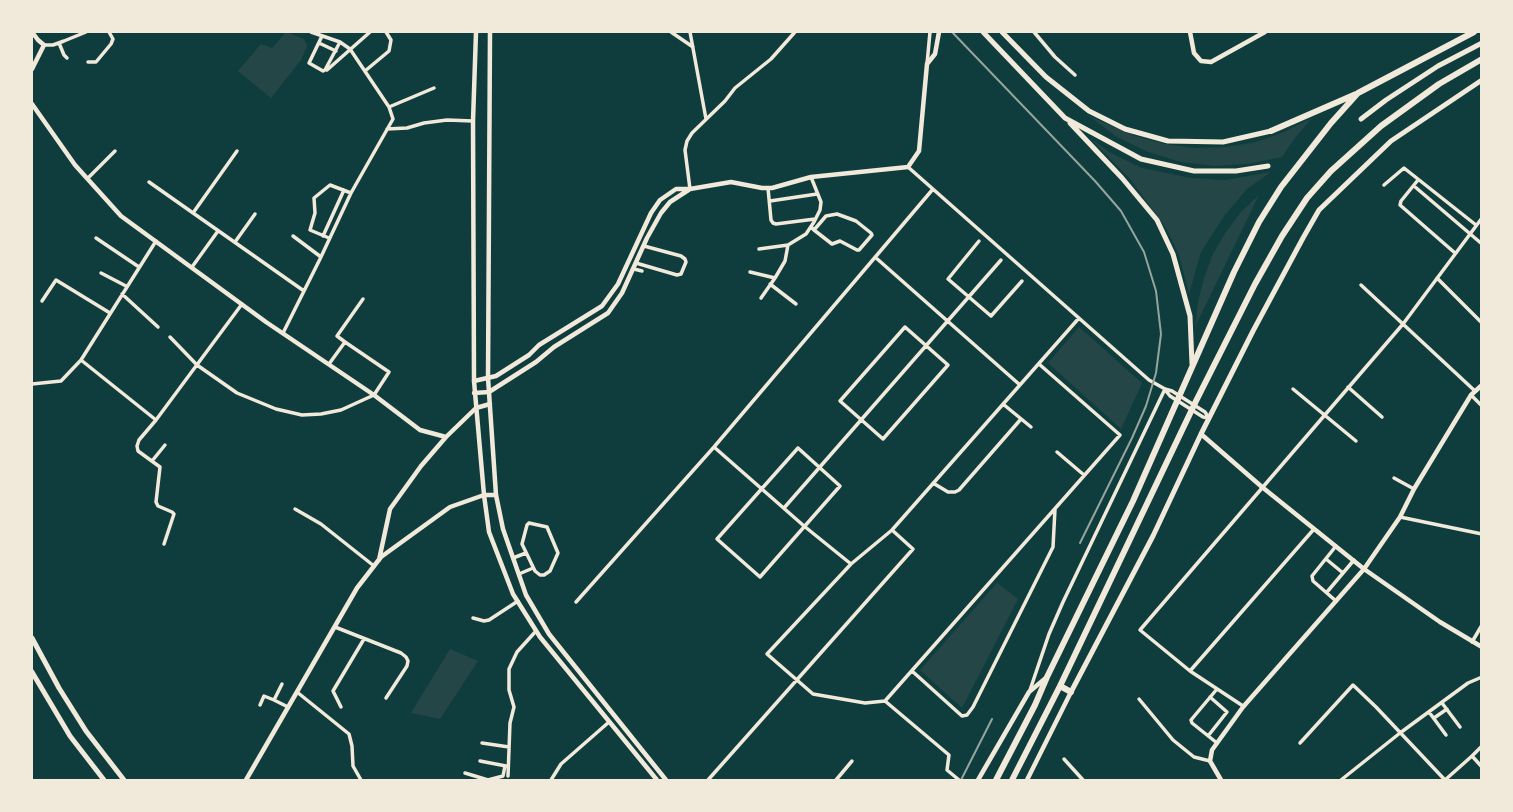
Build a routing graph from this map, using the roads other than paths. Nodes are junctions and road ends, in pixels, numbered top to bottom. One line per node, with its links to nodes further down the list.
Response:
1 (32, 32): 25 (street)
2 (86, 32): 22 (street)
3 (109, 32): 31 (street)
4 (311, 32): 20 (street)
5 (370, 32): 27 (street)
6 (386, 32): 35 (street)
7 (476, 32): 45 (street)
8 (490, 32): 133 (street)
9 (671, 32): 26 (street)
10 (691, 32): 26 (street)
11 (795, 32): 42 (street)
12 (930, 32): 32 (street)
13 (939, 32): 32 (street)
14 (983, 32): 43 (main road)
15 (1002, 32): 47 (main road)
16 (1034, 32): 36 (street)
17 (1190, 32): 18 (street)
18 (1265, 32)
19 (1474, 32): 39 (highway)
20 (322, 36): 21 (street); 23 (street)
21 (340, 42): 27 (street); 28 (street)
22 (59, 43): 25 (street); 29 (street)
23 (319, 43): 28 (street); 28 (street)
24 (1482, 43): 44 (main road)
25 (44, 45): 33 (street)
26 (693, 47): 42 (street)
27 (350, 50): 34 (street); 35 (street)
28 (336, 51)
29 (67, 58)
30 (1482, 59): 212 (highway)
31 (88, 62)
32 (927, 64): 51 (street)
33 (32, 69)
34 (325, 71)
35 (365, 71): 41 (street)
36 (1074, 75)
37 (1482, 80): 151 (main road)
38 (434, 88): 41 (street)
39 (1358, 93): 47 (highway); 131 (highway)
40 (32, 104): 53 (street)
41 (389, 107): 46 (street)
42 (706, 118): 59 (street)
43 (1065, 118): 50 (main road); 131 (main road)
44 (1362, 120)
45 (473, 121): 46 (street); 134 (street)
46 (387, 129): 62 (street)
47 (1271, 131)
48 (115, 151): 53 (street)
49 (237, 151): 65 (street)
50 (1268, 166)
51 (908, 167): 52 (street); 60 (street)
52 (811, 177): 58 (street); 63 (street)
53 (88, 178): 81 (street)
54 (1418, 180): 56 (street); 57 (street); 71 (street)
55 (149, 182): 65 (street)
56 (1384, 185)
57 (1413, 186): 74 (street); 89 (street)
58 (768, 188): 59 (street); 64 (street)
59 (690, 189): 77 (street); 80 (street)
60 (933, 189): 92 (street); 118 (street)
61 (344, 190): 62 (street); 67 (street); 76 (street)
62 (351, 193): 68 (street)
63 (817, 194): 64 (street); 70 (street)
64 (770, 201): 70 (street)
65 (193, 213): 73 (street)
66 (255, 214): 83 (street)
67 (333, 214): 68 (street); 76 (street)
68 (339, 217): 79 (street)
69 (1482, 218): 71 (street)
70 (816, 219): 72 (street)
71 (1476, 225): 74 (street)
72 (812, 228): 72 (street); 85 (street)
73 (218, 231): 83 (street); 96 (street)
74 (1470, 233): 84 (street); 89 (street)
75 (293, 236): 91 (street)
76 (323, 236): 79 (street)
77 (641, 236): 80 (street); 88 (street)
78 (96, 238): 95 (street)
79 (329, 238): 91 (street)
80 (647, 238): 86 (street)
81 (156, 241): 95 (street); 96 (street)
82 (979, 241): 108 (street)
83 (234, 242): 106 (street)
84 (1482, 244)
85 (788, 245): 87 (street); 100 (street)
86 (644, 246): 90 (street); 94 (street)
87 (759, 249)
88 (634, 251): 90 (street); 111 (street)
89 (1455, 253): 101 (street)
90 (640, 254): 94 (street)
91 (321, 257): 106 (street)
92 (876, 257): 120 (street); 160 (street)
93 (1001, 260): 108 (street)
94 (635, 266): 97 (street); 115 (street)
95 (139, 267): 105 (street)
96 (192, 267): 114 (street)
97 (642, 271)
98 (750, 272): 100 (street)
99 (101, 274): 105 (street)
100 (775, 278): 103 (street)
101 (1437, 278): 121 (street); 122 (street)
102 (1022, 281): 108 (street)
103 (771, 284): 109 (street); 113 (street)
104 (1361, 285): 122 (street)
105 (127, 286): 107 (street)
106 (304, 291): 124 (street)
107 (122, 294): 116 (street); 123 (street)
108 (970, 297): 120 (street)
109 (761, 298)
110 (363, 299): 126 (street)
111 (608, 300): 115 (street); 117 (street)
112 (42, 301): 116 (street)
113 (796, 303)
114 (242, 304): 124 (street); 132 (street)
115 (614, 307): 119 (street)
116 (110, 313): 128 (street)
117 (592, 313): 119 (street); 133 (street)
118 (1079, 318): 130 (street); 139 (street)
119 (597, 321): 141 (street)
120 (948, 321): 127 (street); 136 (street)
121 (1482, 323)
122 (1403, 324): 138 (street); 143 (street)
123 (158, 327)
124 (283, 333): 129 (street)
125 (170, 337): 132 (street)
126 (345, 342): 129 (street); 144 (street)
127 (927, 346): 154 (street); 154 (street); 154 (street)
128 (81, 360): 135 (street); 153 (street)
129 (329, 364): 144 (street)
130 (1039, 364): 136 (street); 164 (street)
131 (1192, 364): 208 (highway)
132 (197, 365): 144 (street); 153 (street)
133 (488, 378): 134 (street); 141 (street)
134 (474, 381): 142 (street)
135 (32, 384)
136 (1020, 385): 146 (street)
137 (1482, 385): 143 (street)
138 (1348, 387): 149 (street); 150 (street)
139 (1165, 389): 151 (street); 215 (street)
140 (1293, 389): 149 (street)
141 (489, 391): 142 (street); 145 (street)
142 (474, 393): 148 (street)
143 (1473, 393): 147 (street); 169 (street)
144 (374, 395): 157 (street)
145 (490, 404): 148 (street); 171 (street)
146 (1003, 404): 152 (street); 166 (street)
147 (1482, 406)
148 (476, 408): 157 (street); 170 (street)
149 (1325, 414): 158 (street); 167 (street)
150 (1382, 416)
151 (1209, 418): 156 (main road)
152 (1021, 419): 155 (street); 166 (street)
153 (156, 420): 162 (street)
154 (862, 420): 163 (street)
155 (1031, 428)
156 (1202, 434): 167 (street); 216 (main road)
157 (446, 437): 186 (street)
158 (1356, 441)
159 (165, 445): 162 (street)
160 (714, 447): 168 (street); 196 (street)
161 (1057, 452): 164 (street)
162 (152, 461): 180 (street)
163 (820, 468): 168 (street); 172 (street); 176 (street)
164 (1084, 475): 173 (street)
165 (1394, 478): 169 (street)
166 (933, 483): 178 (street)
167 (1262, 487): 177 (street); 206 (street)
168 (762, 489): 172 (street); 176 (street)
169 (1414, 489): 175 (street)
170 (484, 495): 171 (street); 186 (street); 194 (street)
171 (496, 495): 183 (street)
172 (784, 508): 176 (street)
173 (1055, 508): 205 (street); 205 (street)
174 (295, 509): 188 (street)
175 (1400, 517): 179 (street); 190 (street)
176 (804, 526): 187 (street)
177 (1314, 529): 181 (street); 206 (street)
178 (892, 530): 187 (street); 210 (street)
179 (1482, 534)
180 (164, 544)
181 (1336, 546): 184 (street); 185 (street)
182 (527, 553): 183 (street); 189 (street); 189 (street)
183 (513, 558): 192 (street)
184 (1326, 559): 191 (street); 193 (street)
185 (1354, 560): 190 (street); 191 (street)
186 (379, 561): 188 (street)
187 (851, 564): 210 (street)
188 (374, 566): 199 (street)
189 (533, 568): 192 (street)
190 (1364, 569): 195 (street); 203 (street)
191 (1343, 573): 193 (street)
192 (519, 574): 254 (street)
193 (1327, 592): 195 (street)
194 (518, 601): 197 (street); 200 (street)
195 (1336, 601): 226 (street)
196 (576, 602)
197 (473, 618)
198 (1482, 625): 203 (street)
199 (335, 627): 202 (street); 214 (street)
200 (536, 631): 230 (street); 239 (street)
201 (32, 638): 249 (main road)
202 (364, 639): 218 (street); 225 (street)
203 (1472, 642): 204 (street)
204 (1482, 648)
205 (912, 671): 221 (street)
206 (1190, 671): 213 (street)
207 (32, 672): 248 (main road)
208 (1047, 677): 215 (street); 259 (highway)
209 (1482, 677): 222 (street)
210 (797, 680): 221 (street); 255 (street)
211 (282, 684): 220 (street)
212 (1060, 686): 216 (highway); 260 (highway)
213 (1216, 689): 217 (street); 226 (street)
214 (297, 692): 224 (street); 251 (street)
215 (1029, 692): 258 (street)
216 (1071, 692): 261 (street)
217 (1210, 697): 234 (street); 234 (street)
218 (386, 698)
219 (1139, 699): 244 (street)
220 (274, 700): 223 (street); 224 (street)
221 (885, 701): 257 (street)
222 (1442, 703): 227 (street); 228 (street)
223 (260, 705)
224 (288, 706): 250 (street)
225 (341, 707)
226 (1243, 707): 236 (street)
227 (1447, 709): 229 (street); 231 (street)
228 (1429, 712): 229 (street); 232 (street)
229 (1434, 719): 233 (street)
230 (609, 722): 252 (street); 253 (street)
231 (1460, 727)
232 (1400, 733): 237 (street); 240 (street); 264 (street)
233 (1446, 735)
234 (1208, 736): 236 (street)
235 (482, 743): 239 (street)
236 (1217, 743): 244 (street)
237 (1300, 743)
238 (1482, 746): 240 (street)
239 (509, 747): 246 (street)
240 (1472, 756): 245 (street)
241 (1064, 759): 262 (street)
242 (480, 761): 246 (street)
243 (852, 761): 256 (street)
244 (1210, 761): 263 (street)
245 (1482, 766)
246 (507, 770): 247 (street)
247 (465, 773)
248 (104, 780)
249 (124, 780)
250 (246, 780)
251 (361, 780)
252 (551, 780)
253 (657, 780)
254 (666, 780)
255 (708, 780)
256 (836, 780)
257 (959, 780)
258 (978, 780)
259 (996, 780)
260 (1012, 780)
261 (1027, 780)
262 (1083, 780)
263 (1221, 780)
264 (1341, 780)

